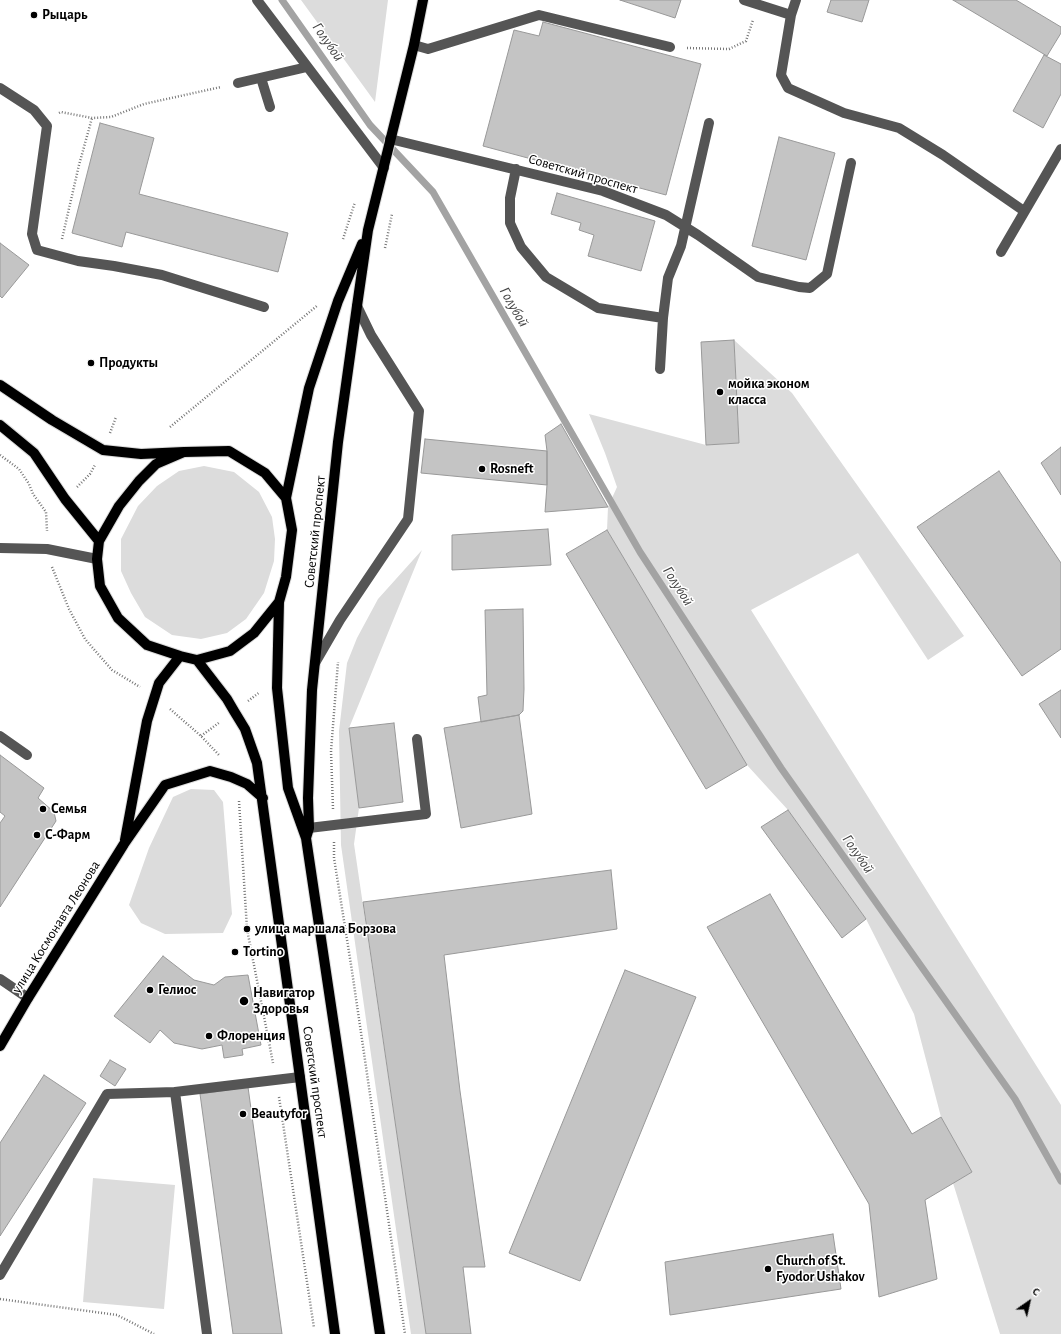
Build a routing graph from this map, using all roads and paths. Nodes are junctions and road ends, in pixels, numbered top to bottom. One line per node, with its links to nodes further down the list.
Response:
1 (257, 0): 9 (street)
2 (423, 0): 7 (main road, Советский проспект)
3 (744, 0): 5 (street)
4 (796, 0): 6 (street)
5 (757, 4): 6 (street); 8 (path)
6 (791, 15): 23 (street)
7 (414, 45): 8 (street); 17 (main road, Советский проспект)
8 (670, 47)
9 (307, 67): 10 (street); 20 (street)
10 (261, 78): 11 (street); 13 (street)
11 (238, 83): 14 (path)
12 (0, 88): 15 (street)
13 (270, 108)
14 (92, 118): 15 (path); 28 (path)
15 (41, 119): 33 (street)
16 (709, 122): 25 (street)
17 (390, 139): 20 (main road, Советский проспект); 21 (street, Советский проспект)
18 (1061, 149): 23 (street)
19 (851, 163): 25 (street, Советский проспект)
20 (384, 168): 26 (main road, Советский проспект)
21 (516, 169): 25 (street, Советский проспект); 34 (street, Советский проспект)
22 (357, 195): 27 (path)
23 (1024, 211): 30 (street)
24 (393, 212): 29 (path)
25 (685, 226): 34 (street)
26 (368, 230): 32 (main road, Советский проспект); 43 (main road, Советский проспект)
27 (341, 245)
28 (61, 246)
29 (385, 250)
30 (1001, 252)
31 (319, 304): 39 (path)
32 (357, 306): 54 (main road, Советский проспект); 54 (street)
33 (264, 307)
34 (663, 318): 35 (street)
35 (660, 369)
36 (0, 385): 40 (main road)
37 (116, 417): 40 (path)
38 (0, 425): 44 (main road)
39 (170, 427)
40 (103, 450): 41 (main road); 44 (path)
41 (184, 452): 43 (main road); 46 (main road)
42 (0, 455): 45 (path)
43 (286, 498): 50 (main road)
44 (65, 499): 45 (path); 46 (main road)
45 (46, 512): 48 (path)
46 (99, 541): 49 (main road)
47 (0, 548): 48 (street)
48 (48, 549): 49 (street); 55 (path)
49 (97, 559): 51 (main road)
50 (279, 602): 53 (main road); 63 (main road, Советский проспект)
51 (180, 656): 53 (main road); 55 (main road, улица Космонавта Леонова)
52 (338, 657): 61 (path)
53 (197, 660): 60 (main road, Советский проспект)
54 (315, 663): 62 (main road, Советский проспект)
55 (155, 696): 59 (path); 64 (main road, улица Космонавта Леонова)
56 (0, 736): 58 (street)
57 (417, 739): 61 (street)
58 (27, 756)
59 (231, 777): 60 (main road, улица Космонавта Леонова); 64 (main road, улица Космонавта Леонова); 69 (path)
60 (263, 798): 68 (main road, Советский проспект)
61 (333, 825): 62 (street); 78 (path)
62 (309, 828): 63 (main road, Советский проспект)
63 (306, 838): 77 (main road, Советский проспект)
64 (124, 844): 66 (main road, улица Космонавта Леонова)
65 (0, 979): 66 (street)
66 (28, 998): 67 (main road, улица Космонавта Леонова)
67 (0, 1046)
68 (300, 1077): 69 (street); 76 (main road, Советский проспект)
69 (276, 1080): 70 (street); 75 (path)
70 (175, 1092): 71 (street); 74 (street)
71 (0, 1275)
72 (0, 1299): 73 (path)
73 (154, 1334)
74 (207, 1334)
75 (315, 1334)
76 (335, 1334)
77 (380, 1334)
78 (405, 1334)

